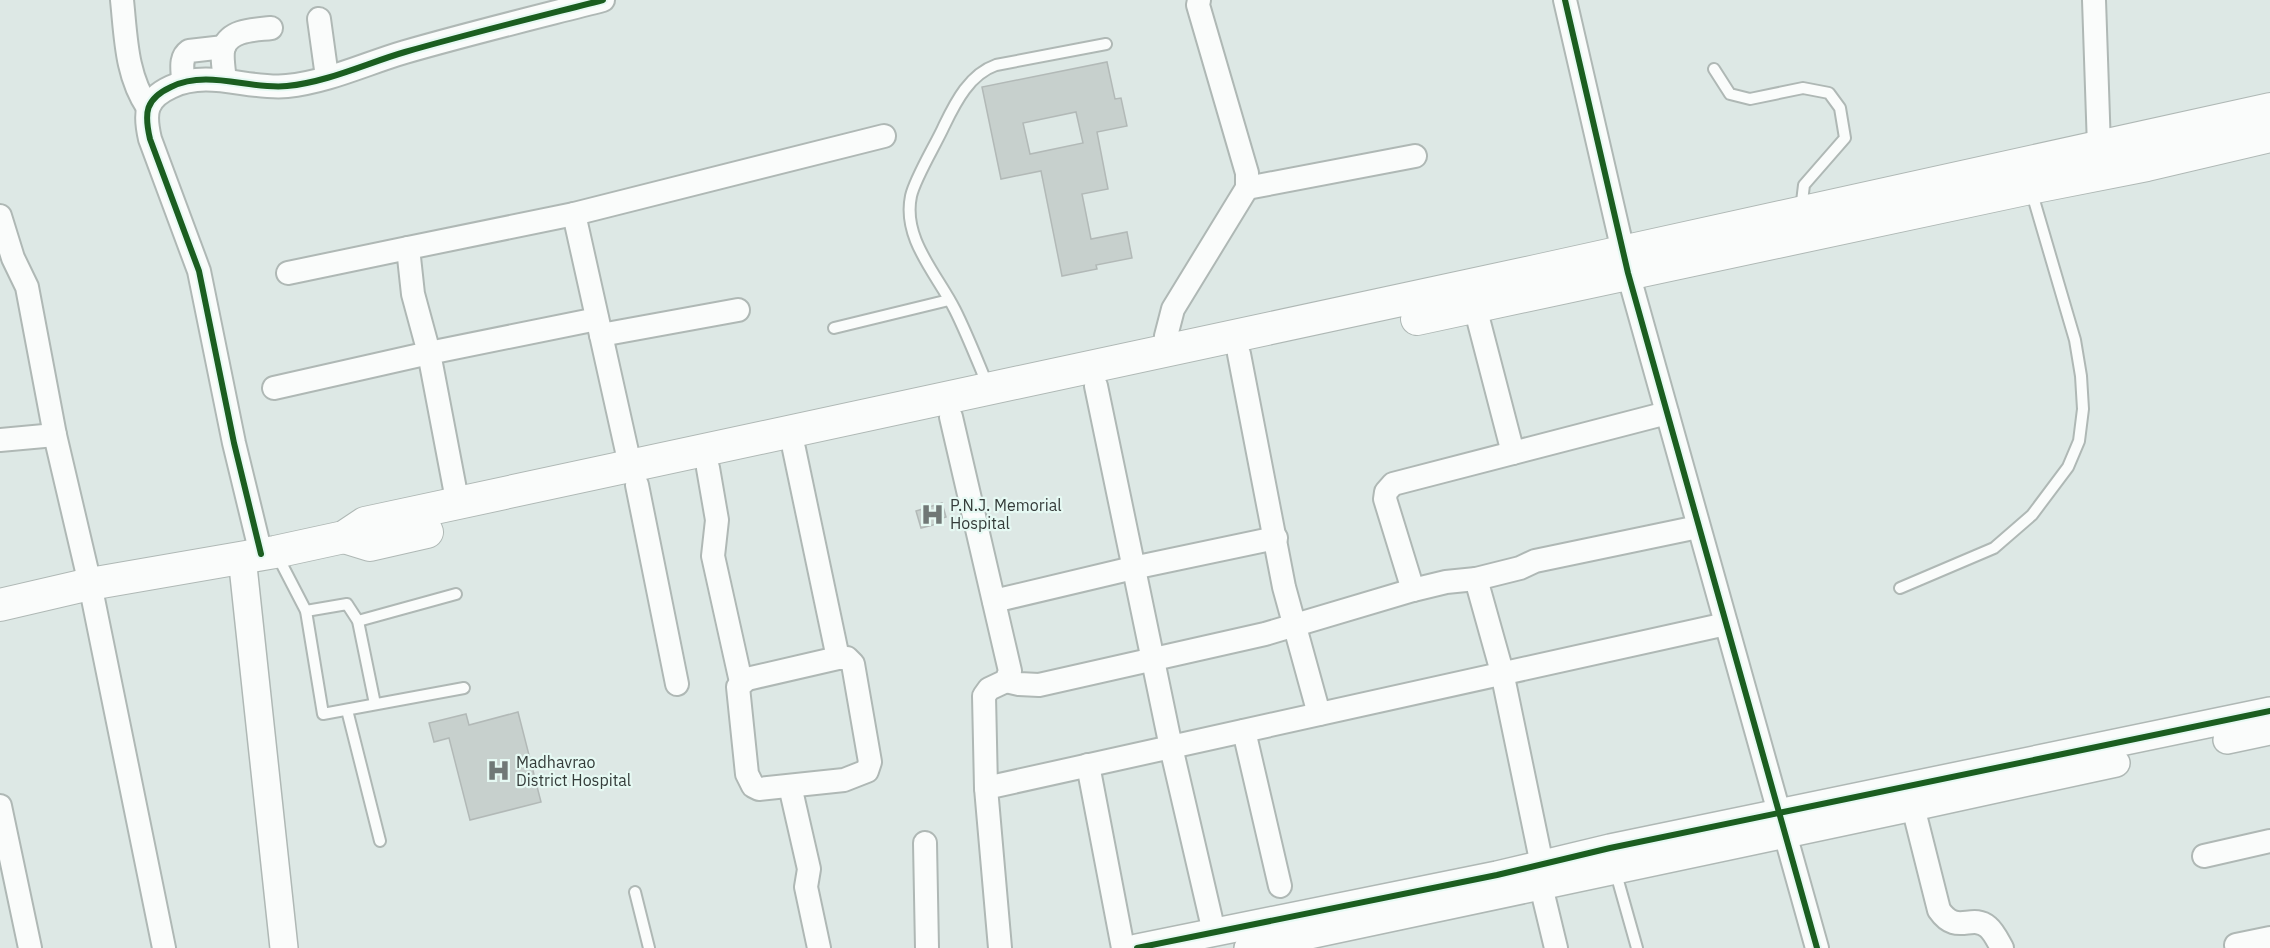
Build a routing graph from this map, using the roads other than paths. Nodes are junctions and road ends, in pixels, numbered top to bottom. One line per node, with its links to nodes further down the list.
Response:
1 (122, 0): 14 (street)
2 (603, 0): 11 (street)
3 (1199, 0): 21 (street)
4 (1565, 0): 26 (street)
5 (2094, 0): 18 (street)
6 (319, 19): 11 (street)
7 (272, 28): 9 (street)
8 (1106, 44): 28 (lane)
9 (224, 47): 12 (street); 13 (street)
10 (1714, 69): 22 (lane)
11 (327, 77): 12 (street)
12 (225, 80): 13 (street)
13 (183, 81): 14 (street)
14 (148, 108): 52 (street)
15 (2270, 109): 18 (main road)
16 (884, 136): 23 (street)
17 (2270, 136): 20 (main road)
18 (2099, 147): 20 (main road)
19 (1415, 156): 21 (street)
20 (2027, 176): 22 (main road); 26 (main road); 56 (lane)
21 (1247, 188): 33 (street)
22 (1801, 213): 26 (main road)
23 (574, 214): 25 (street); 31 (street)
24 (0, 216): 42 (street)
25 (408, 248): 27 (street); 34 (street)
26 (1625, 262): 29 (main road); 33 (main road); 40 (street)
27 (288, 273)
28 (949, 300): 32 (lane); 39 (lane)
29 (1475, 307): 35 (main road); 45 (street)
30 (738, 310): 31 (street)
31 (599, 327): 34 (street); 47 (street)
32 (834, 328)
33 (1169, 351): 36 (main road)
34 (429, 353): 38 (street); 48 (street)
35 (1239, 354): 37 (main road); 51 (street)
36 (1054, 385): 37 (main road); 39 (main road); 41 (main road)
37 (1096, 387): 53 (street)
38 (274, 388)
39 (989, 389): 47 (main road)
40 (1667, 413): 45 (street); 49 (street)
41 (951, 417): 44 (main road); 59 (street)
42 (55, 435): 43 (street); 55 (street)
43 (0, 440)
44 (794, 449): 46 (main road); 65 (street)
45 (1513, 453): 57 (street)
46 (708, 468): 47 (main road); 69 (street)
47 (634, 475): 48 (main road); 50 (main road); 70 (street)
48 (458, 505): 50 (main road)
49 (1698, 527): 54 (street); 63 (street)
50 (344, 537): 52 (main road)
51 (1276, 538): 53 (street); 64 (street)
52 (259, 555): 55 (main road); 61 (lane); 98 (street)
53 (1133, 568): 59 (street); 66 (street)
54 (1476, 579): 57 (street); 67 (street)
55 (90, 585): 60 (main road); 97 (street)
56 (1900, 588)
57 (1413, 590): 64 (street)
58 (456, 594): 62 (lane)
59 (994, 601): 68 (street)
60 (0, 605)
61 (306, 611): 62 (lane); 73 (lane)
62 (358, 621): 72 (lane)
63 (1726, 624): 67 (street); 84 (street)
64 (1295, 626): 66 (street); 75 (street)
65 (838, 658): 69 (street); 80 (street)
66 (1153, 660): 68 (street); 78 (street)
67 (1502, 672): 75 (street); 90 (street)
68 (1006, 681): 81 (street)
69 (741, 682): 80 (street)
70 (677, 684)
71 (464, 688): 72 (lane)
72 (375, 704): 73 (lane)
73 (347, 710): 85 (lane)
74 (2270, 711): 82 (street)
75 (1319, 714): 76 (street)
76 (1244, 731): 78 (street); 91 (street)
77 (2270, 731): 82 (street)
78 (1171, 747): 79 (street); 93 (street)
79 (1088, 765): 81 (street); 103 (street)
80 (790, 786): 100 (street)
81 (986, 788): 102 (street)
82 (1911, 797): 84 (street); 109 (street)
83 (0, 806): 96 (street)
84 (1782, 823): 89 (street); 90 (street); 108 (street)
85 (380, 841)
86 (2270, 841): 88 (street)
87 (926, 843): 101 (street)
88 (2204, 856)
89 (1615, 870): 90 (street); 107 (lane)
90 (1542, 875): 93 (street); 105 (street); 106 (street)
91 (1280, 886)
92 (635, 892): 99 (lane)
93 (1214, 932): 104 (street)
94 (2270, 938): 95 (street)
95 (2236, 945)
96 (30, 948)
97 (164, 948)
98 (284, 948)
99 (649, 948)
100 (819, 948)
101 (927, 948)
102 (1000, 948)
103 (1122, 948)
104 (1137, 948)
105 (1248, 948)
106 (1556, 948)
107 (1637, 948)
108 (1817, 948)
109 (2002, 948)

